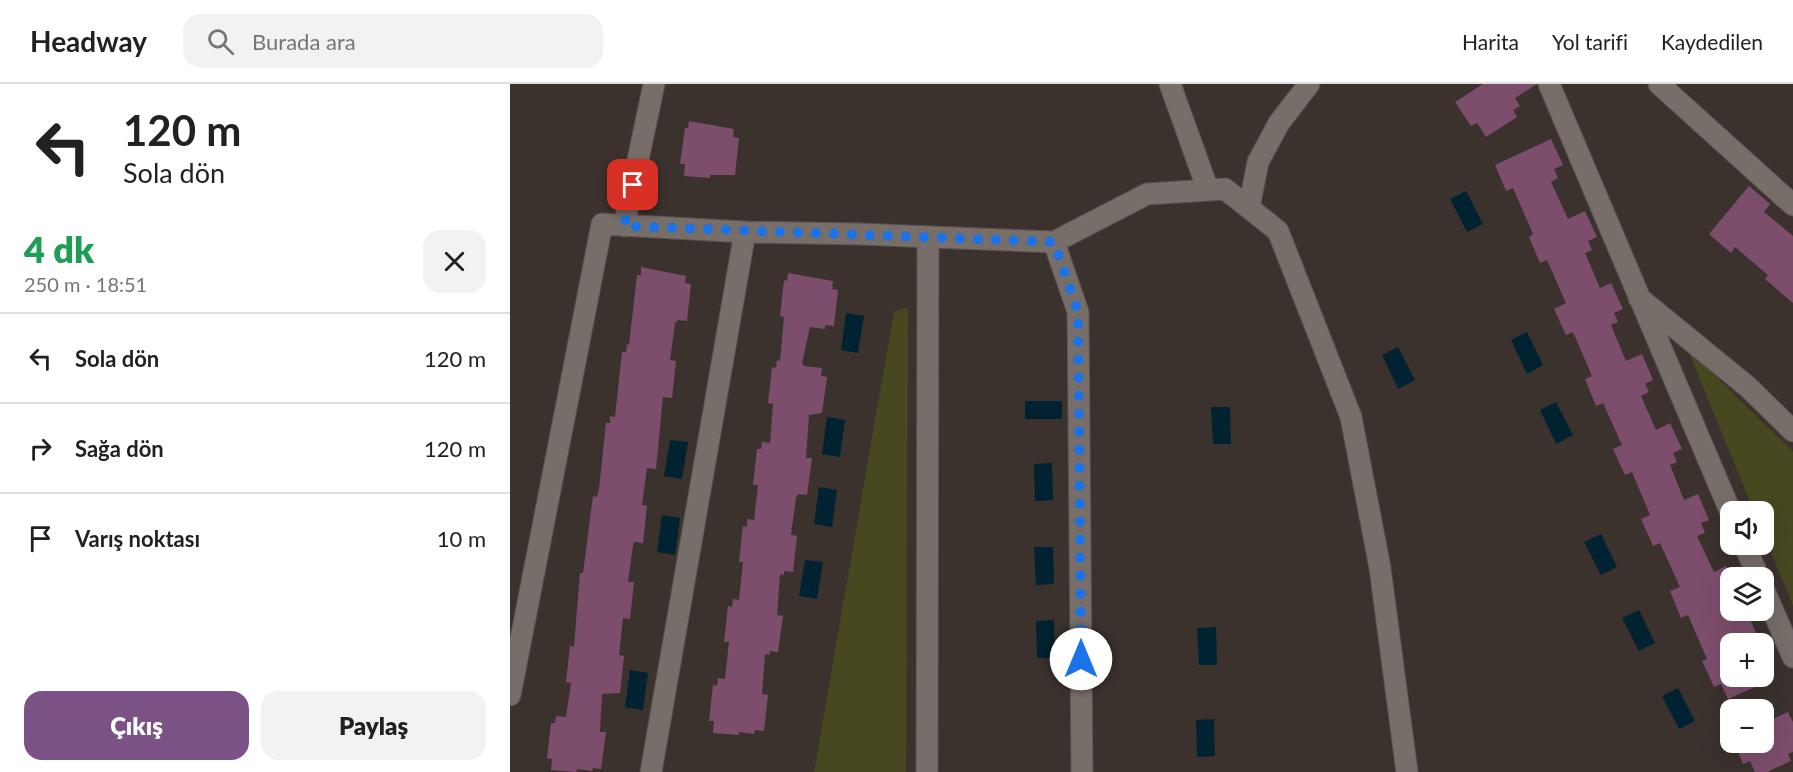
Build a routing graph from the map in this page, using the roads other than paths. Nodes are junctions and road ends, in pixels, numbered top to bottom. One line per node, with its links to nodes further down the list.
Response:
1 (654, 84): 9 (street)
2 (1170, 84): 6 (street)
3 (1309, 84): 8 (street)
4 (1549, 84): 13 (street)
5 (1659, 84): 7 (street)
6 (1208, 190): 8 (street); 12 (street)
7 (1793, 205)
8 (1249, 208): 22 (street)
9 (624, 226): 10 (street); 18 (street)
10 (745, 232): 11 (street); 19 (street)
11 (928, 237): 12 (street); 20 (street)
12 (1054, 242): 21 (street)
13 (1636, 296): 14 (street); 15 (street)
14 (1793, 431)
15 (1726, 501)
16 (1774, 613): 17 (street)
17 (1793, 657)
18 (510, 695)
19 (651, 772)
20 (927, 772)
21 (1082, 772)
22 (1407, 772)

